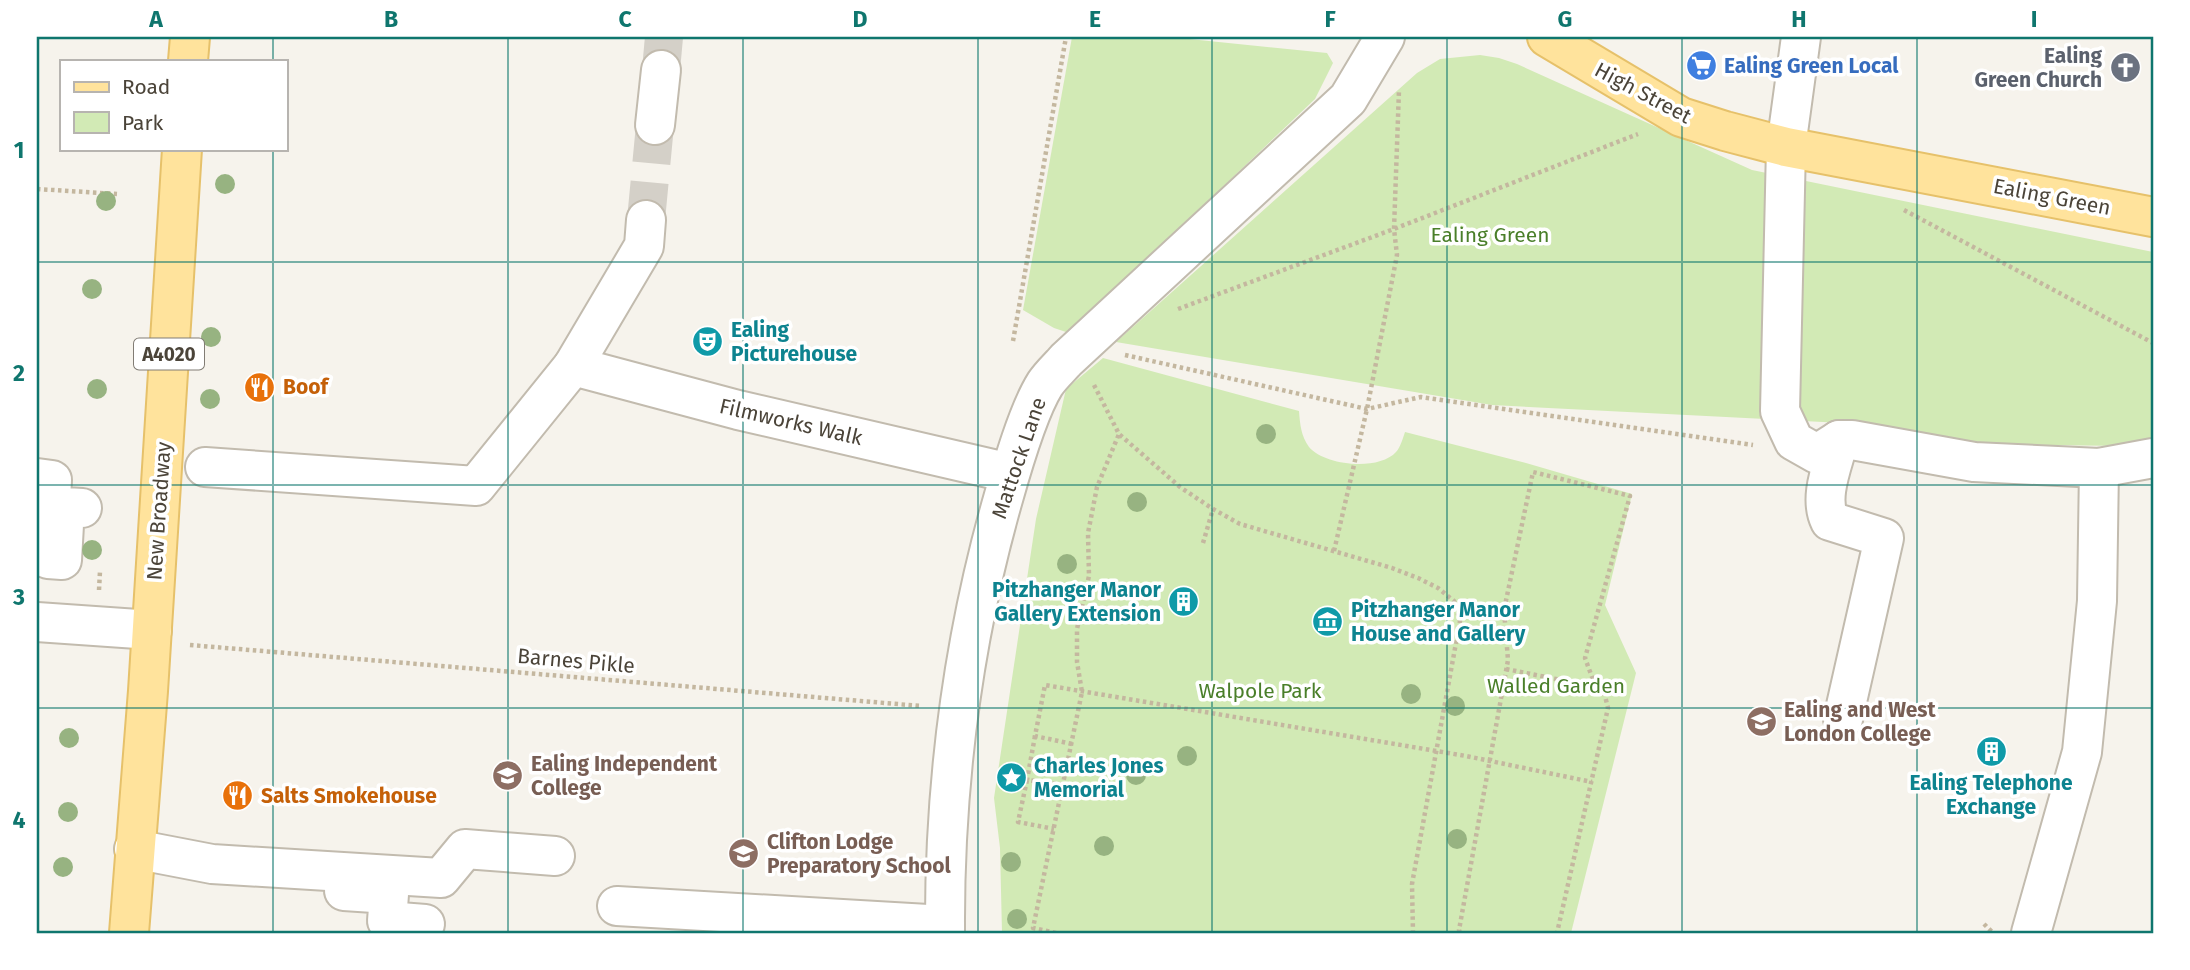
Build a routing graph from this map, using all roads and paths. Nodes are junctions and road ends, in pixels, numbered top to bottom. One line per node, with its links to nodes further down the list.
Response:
1 (190, 37): 6 (main road)
2 (1066, 37): 20 (path)
3 (1385, 37): 22 (street, Mattock Lane)
4 (1547, 37): 9 (main road, High Street)
5 (1801, 37): 11 (street)
6 (188, 60)
7 (661, 70): 10 (street)
8 (1400, 78): 18 (path)
9 (1681, 117): 11 (main road, High Street); 18 (path)
10 (655, 125)
11 (1786, 147): 16 (main road, Ealing Green); 27 (street)
12 (182, 150): 40 (main road, New Broadway / A4020)
13 (37, 189): 14 (path)
14 (117, 194)
15 (1896, 206): 21 (path)
16 (2153, 217)
17 (646, 220): 23 (street)
18 (1394, 229): 19 (path); 25 (path)
19 (1174, 311)
20 (1013, 341)
21 (2153, 343)
22 (1084, 344): 25 (path); 31 (street, Mattock Lane)
23 (573, 366): 29 (street); 31 (street, Filmworks Walk)
24 (1092, 382): 26 (path)
25 (1367, 409): 27 (path); 36 (path)
26 (1119, 435): 34 (path); 44 (path)
27 (1828, 447): 30 (street); 46 (street)
28 (2153, 458): 30 (street)
29 (205, 467)
30 (2099, 468): 68 (street)
31 (1010, 473): 45 (street, Mattock Lane)
32 (37, 478): 33 (street)
33 (82, 508)
34 (1213, 509): 35 (path); 36 (path)
35 (1203, 543)
36 (1334, 551): 49 (path)
37 (100, 562): 39 (path)
38 (37, 622): 39 (street)
39 (96, 626): 40 (street)
40 (152, 630): 56 (main road, New Broadway / A4020)
41 (190, 645): 45 (path, Barnes Pikle)
42 (1506, 669): 43 (path); 43 (path); 50 (path)
43 (1603, 688): 52 (path)
44 (1082, 692): 47 (path); 48 (path); 49 (path)
45 (960, 709): 60 (street, Mattock Lane)
46 (1843, 719)
47 (1035, 736): 48 (path); 51 (path)
48 (1072, 744): 53 (path)
49 (1435, 752): 50 (path); 64 (path)
50 (1488, 761): 52 (path); 65 (path)
51 (1027, 780): 53 (path); 54 (path)
52 (1592, 782): 66 (path)
53 (1063, 785): 54 (path)
54 (1054, 829): 61 (path)
55 (555, 856): 56 (street)
56 (133, 861): 58 (street); 62 (main road, A4020)
57 (630, 916): 60 (street)
58 (425, 924)
59 (1984, 924): 67 (path)
60 (945, 929)
61 (1033, 931): 63 (path)
62 (129, 933)
63 (1056, 933)
64 (1413, 933)
65 (1460, 933)
66 (1557, 933)
67 (1993, 933)
68 (2031, 933)

